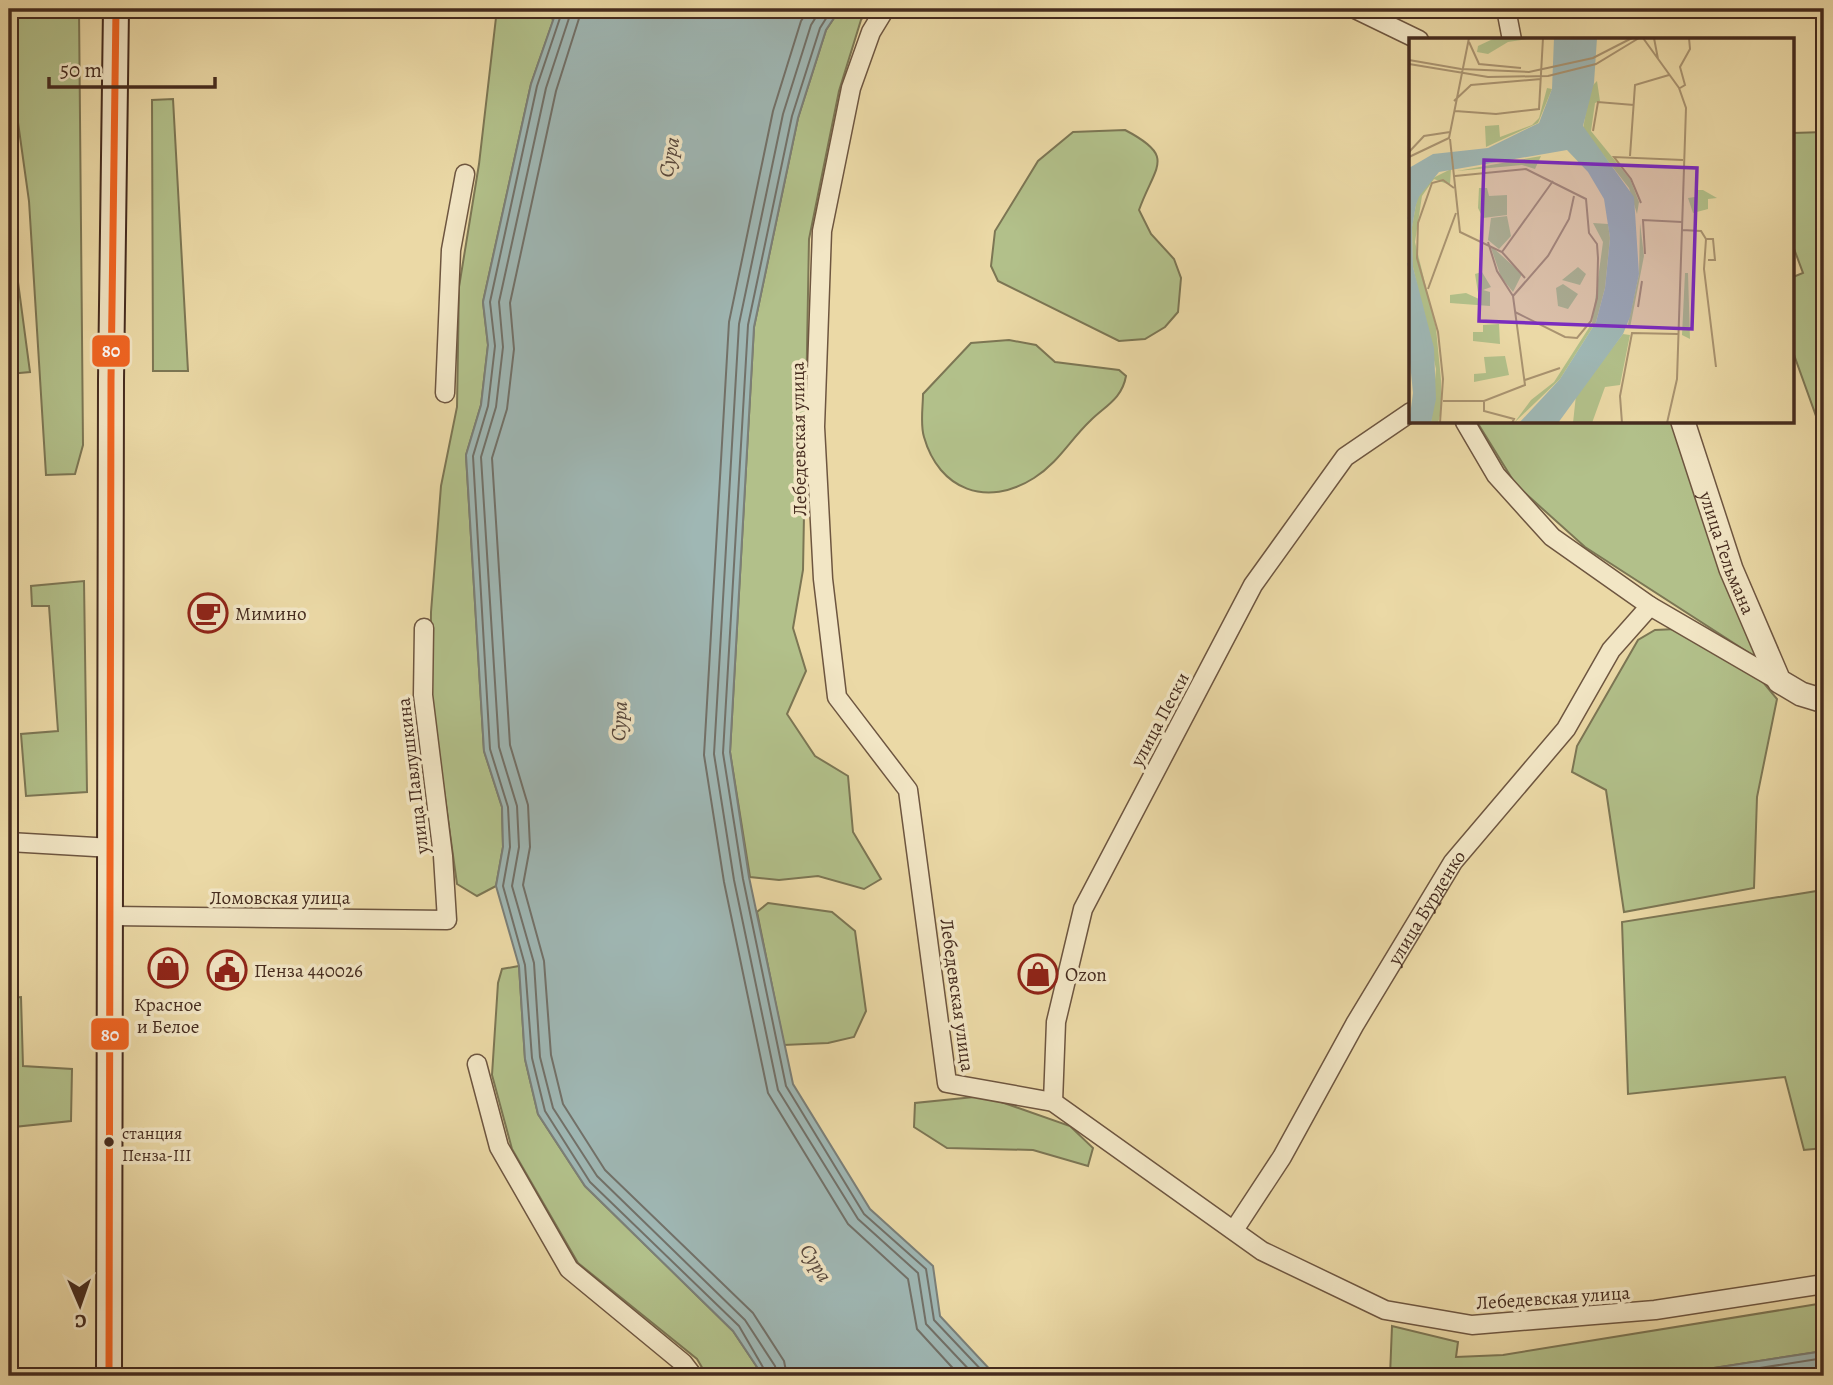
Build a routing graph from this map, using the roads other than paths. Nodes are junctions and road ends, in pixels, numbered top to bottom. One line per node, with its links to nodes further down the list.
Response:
1 (116, 9): 17 (main road)
2 (885, 9): 21 (street, Лебедевская улица)
3 (1354, 9): 5 (street)
4 (1506, 9): 6 (street)
5 (1415, 38)
6 (1512, 38)
7 (465, 174): 8 (street)
8 (445, 393)
9 (1409, 413): 21 (street, улица Пески)
10 (1466, 424): 12 (street)
11 (1684, 424): 14 (street, улица Тельмана)
12 (1650, 606): 14 (street); 22 (street, улица Бурденко)
13 (424, 628): 19 (street, улица Павлушкина)
14 (1779, 681): 15 (street)
15 (1824, 701)
16 (9, 842): 17 (street)
17 (112, 848): 18 (main road)
18 (112, 916): 19 (street, Ломовская улица); 24 (main road)
19 (447, 920)
20 (477, 1064): 25 (street)
21 (1053, 1102): 22 (street, Лебедевская улица)
22 (1234, 1230): 23 (street, Лебедевская улица)
23 (1824, 1284)
24 (109, 1376)
25 (692, 1376)

